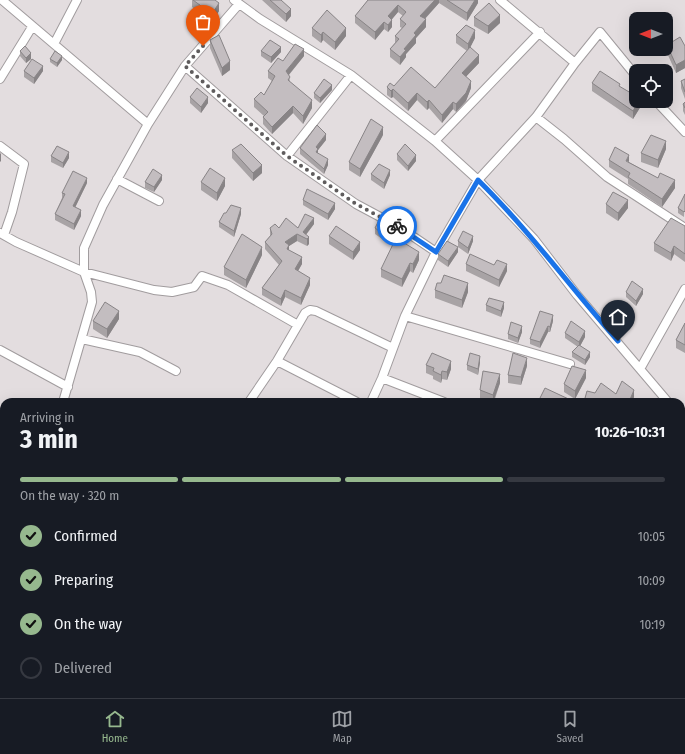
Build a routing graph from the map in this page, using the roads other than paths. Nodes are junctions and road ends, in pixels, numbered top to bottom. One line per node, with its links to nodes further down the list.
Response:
1 (2, 0): 5 (street)
2 (77, 0): 7 (street)
3 (500, 0): 6 (street)
4 (236, 2): 9 (street); 11 (street)
5 (32, 27): 7 (street); 12 (street)
6 (540, 32): 8 (street); 17 (street)
7 (54, 44): 15 (street)
8 (575, 63): 10 (street); 14 (street)
9 (185, 66): 15 (street); 19 (street)
10 (629, 67)
11 (351, 75): 17 (street); 19 (street)
12 (0, 79)
13 (663, 108): 16 (street)
14 (536, 117): 21 (street); 23 (street)
15 (148, 124): 20 (street)
16 (685, 132)
17 (435, 141): 21 (street)
18 (0, 146): 24 (street)
19 (287, 156): 25 (street)
20 (117, 179): 22 (street); 26 (street)
21 (478, 180): 25 (street); 35 (street)
22 (159, 201)
23 (685, 228)
24 (2, 234): 26 (street)
25 (436, 252): 28 (street)
26 (84, 272): 29 (street); 30 (street)
27 (685, 289): 35 (street)
28 (405, 316): 31 (street); 34 (street)
29 (298, 325): 31 (street); 33 (street)
30 (82, 339): 36 (street); 38 (street)
31 (393, 348): 37 (street)
32 (0, 350): 38 (street)
33 (277, 361): 40 (street); 41 (street)
34 (570, 364)
35 (640, 369): 44 (street)
36 (176, 371)
37 (382, 378): 42 (street); 43 (street)
38 (68, 387): 39 (street)
39 (64, 398)
40 (252, 398)
41 (349, 398)
42 (373, 398)
43 (434, 398)
44 (665, 398)

